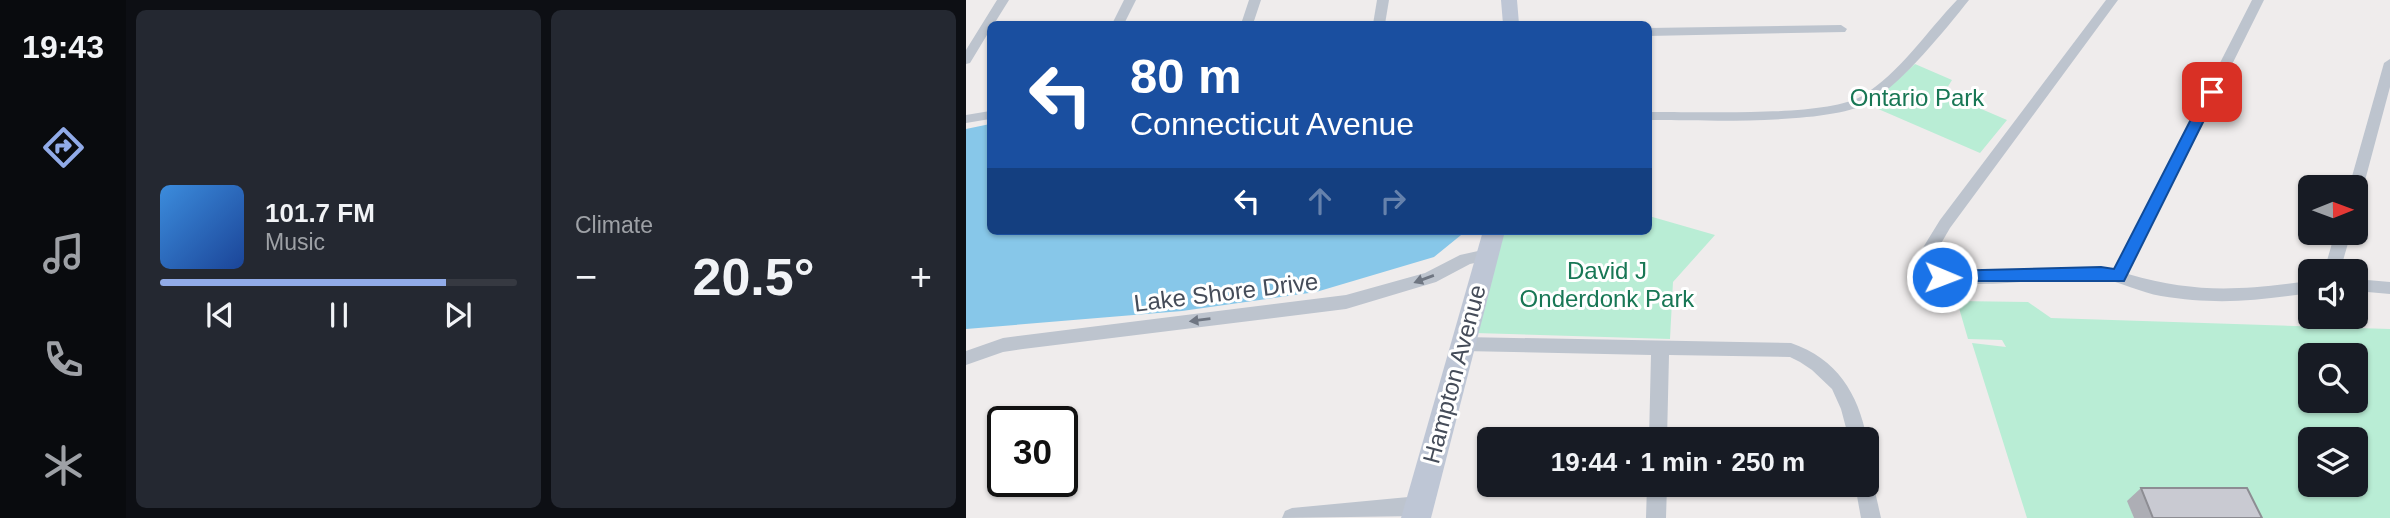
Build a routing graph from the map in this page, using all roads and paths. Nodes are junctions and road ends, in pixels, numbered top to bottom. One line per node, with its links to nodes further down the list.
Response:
1 (1004, 0): 9 (street)
2 (1130, 0): 10 (street)
3 (1255, 0): 11 (street)
4 (1383, 0): 12 (street)
5 (1509, 0): 13 (street)
6 (1963, 0): 20 (street)
7 (2112, 0): 24 (street)
8 (2259, 0): 24 (street)
9 (991, 21)
10 (1120, 21)
11 (1248, 21)
12 (1380, 21)
13 (1511, 21)
14 (987, 27): 17 (street)
15 (1841, 29): 16 (street)
16 (1652, 32)
17 (966, 60)
18 (2390, 63): 22 (street)
19 (987, 116): 21 (street)
20 (1652, 116)
21 (966, 120)
22 (2360, 175)
23 (1490, 243): 28 (street, Hampton Avenue); 30 (street, Lake Shore Drive, one-way to 30)
24 (2119, 276): 27 (street)
25 (2368, 286): 26 (street)
26 (2390, 288)
27 (2298, 289)
28 (1463, 344): 29 (street); 35 (street, Hampton Avenue)
29 (1660, 349): 31 (street); 32 (street)
30 (966, 358)
31 (1658, 427)
32 (1855, 427)
33 (1657, 497): 37 (street)
34 (1867, 497): 38 (street)
35 (1417, 512): 36 (street)
36 (1292, 518)
37 (1656, 518)
38 (1871, 518)

